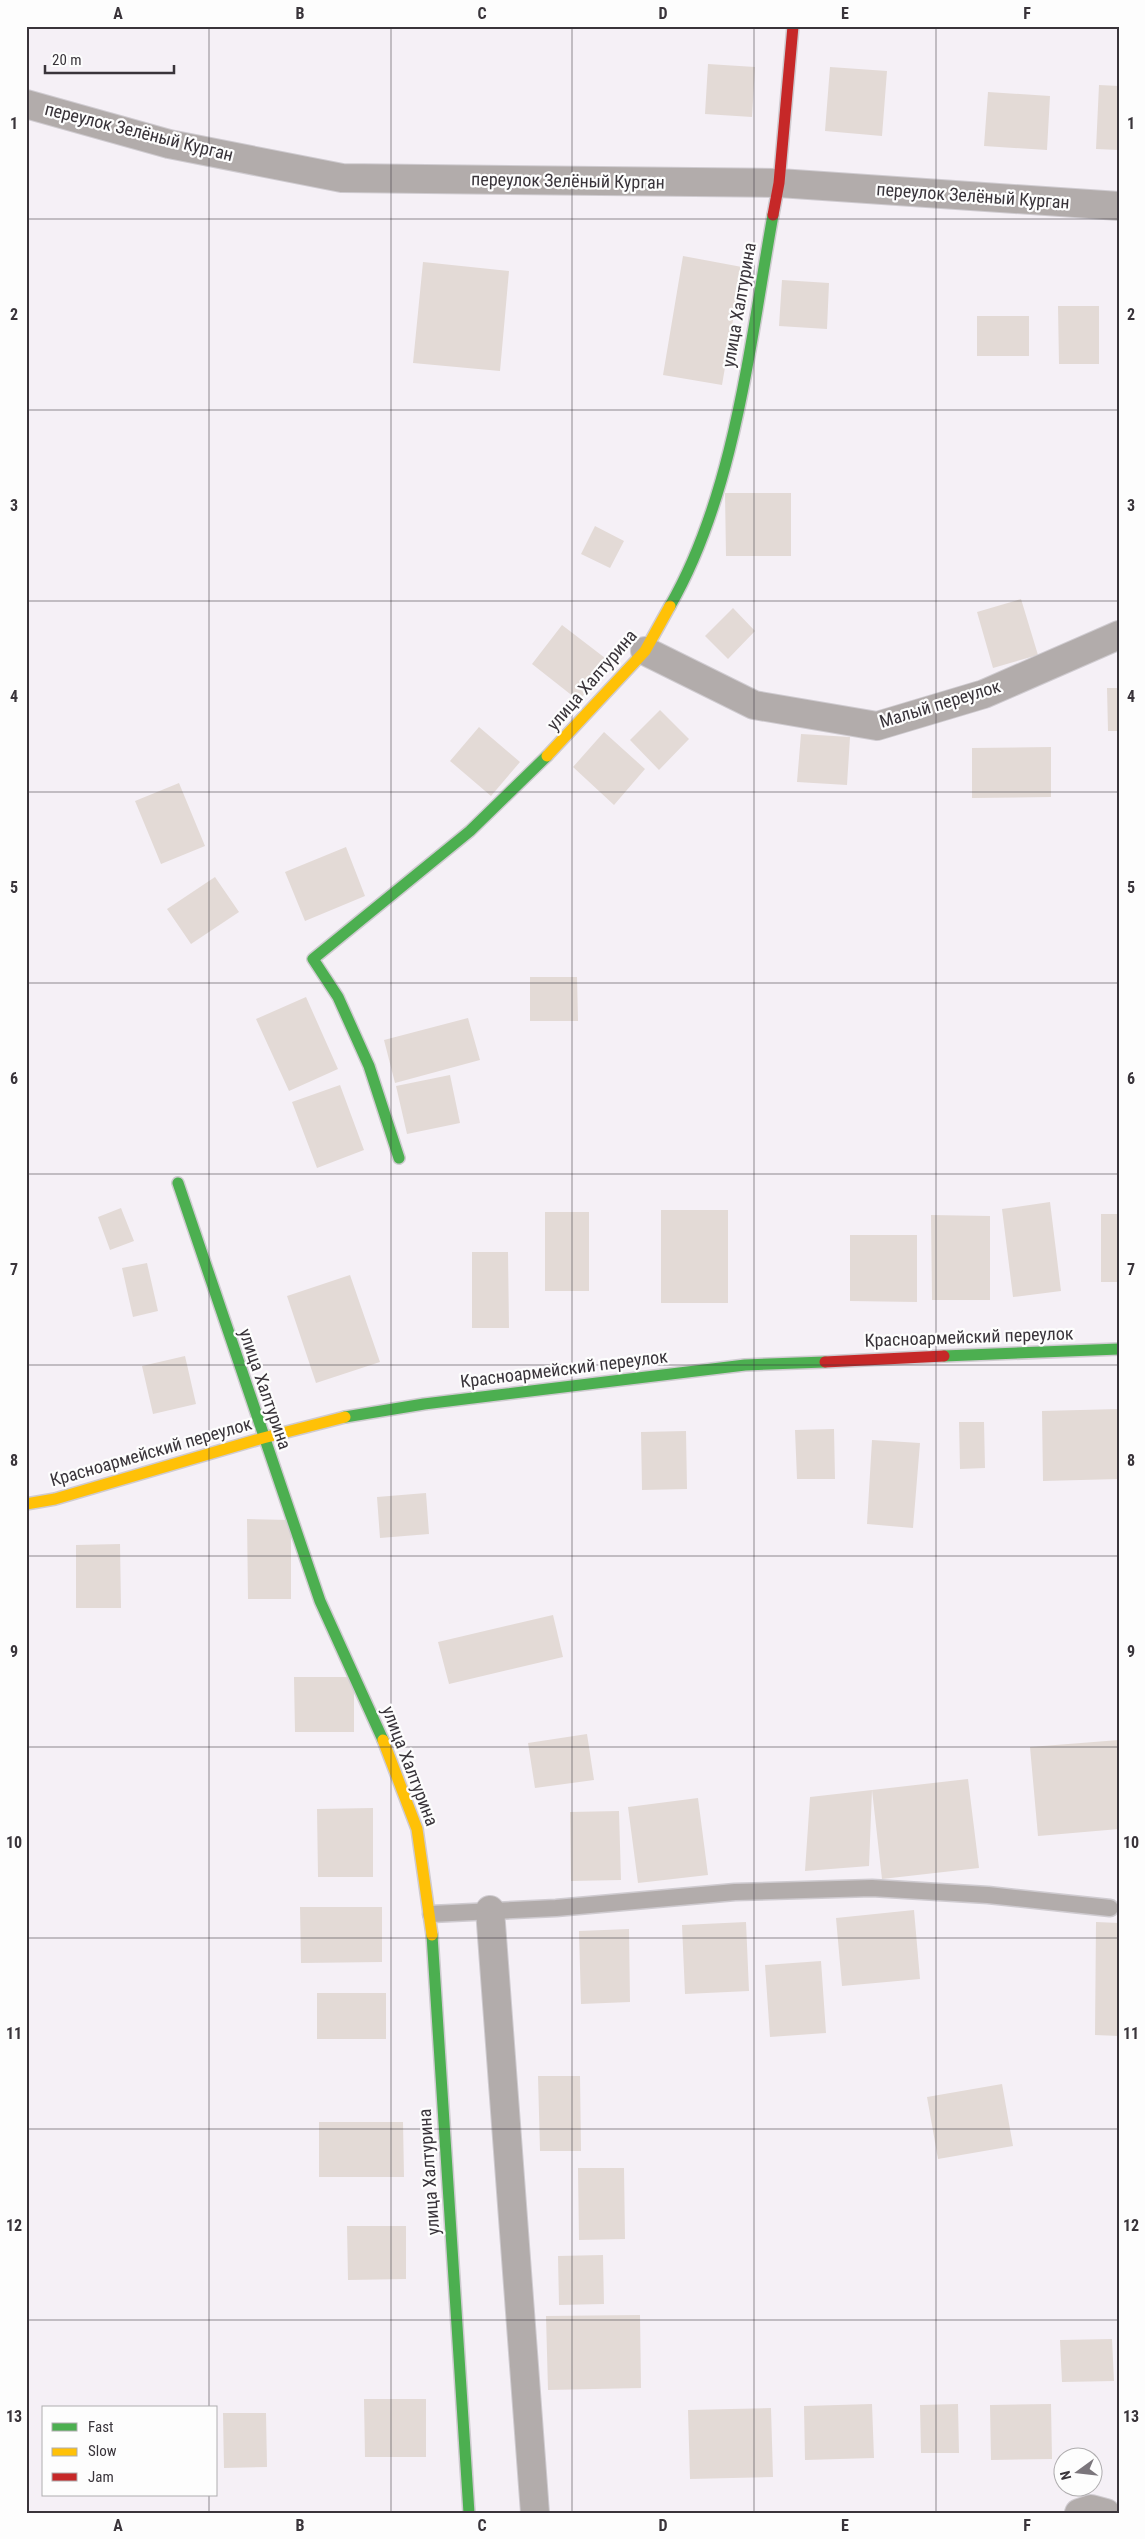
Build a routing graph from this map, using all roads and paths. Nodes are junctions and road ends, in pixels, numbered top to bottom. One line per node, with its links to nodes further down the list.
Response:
1 (793, 26): 3 (street, улица Халтурина)
2 (26, 104): 3 (street, переулок Зелёный Курган)
3 (778, 183): 4 (street, переулок Зелёный Курган); 6 (street, улица Халтурина)
4 (1119, 206)
5 (1119, 635): 6 (street, Малый переулок)
6 (645, 651): 7 (street, улица Халтурина)
7 (399, 1158)
8 (178, 1183): 10 (street, улица Халтурина)
9 (1119, 1349): 10 (street, Красноармейский переулок)
10 (263, 1438): 11 (street, Красноармейский переулок); 14 (street, улица Халтурина)
11 (26, 1504)
12 (1110, 1908): 13 (lane)
13 (490, 1910): 14 (lane); 16 (street)
14 (431, 1914): 15 (street, улица Халтурина)
15 (469, 2513)
16 (535, 2513)
17 (1080, 2513): 18 (street)
18 (1106, 2513)

